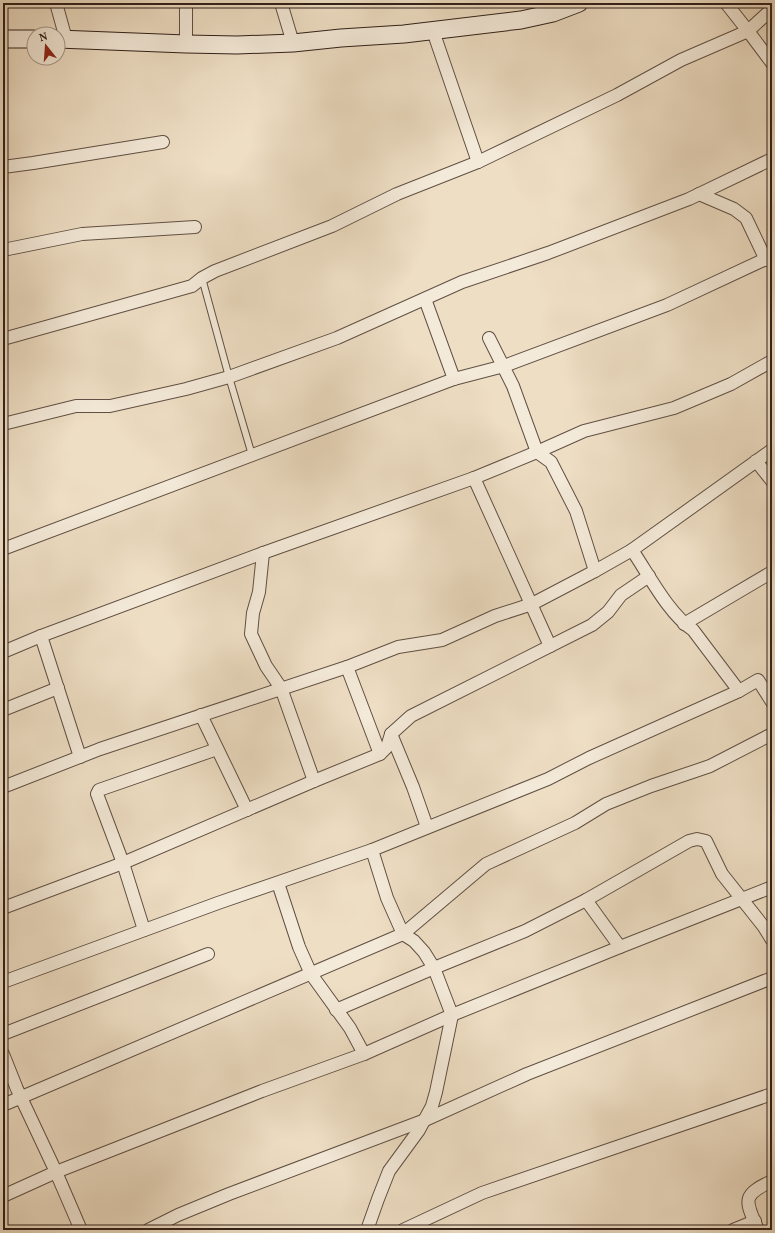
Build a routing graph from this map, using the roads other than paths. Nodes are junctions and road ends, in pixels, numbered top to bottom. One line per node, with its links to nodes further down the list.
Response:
1 (56, 3): 8 (street)
2 (186, 3): 15 (street)
3 (281, 3): 14 (street)
4 (579, 3): 6 (street)
5 (726, 3): 10 (street)
6 (560, 6): 9 (street)
7 (772, 10): 10 (street)
8 (60, 26)
9 (432, 31): 14 (street); 19 (street)
10 (748, 31): 16 (street); 19 (street)
11 (3, 39): 12 (street)
12 (26, 39)
13 (66, 39): 15 (street)
14 (293, 43): 15 (street)
15 (186, 44)
16 (772, 63)
17 (163, 142): 20 (street)
18 (772, 159): 21 (street)
19 (478, 162): 25 (street)
20 (3, 167)
21 (699, 194): 24 (street); 26 (street)
22 (195, 227): 23 (street)
23 (3, 250)
24 (769, 258): 30 (street)
25 (202, 278): 28 (street); 31 (lane)
26 (425, 299): 31 (street); 32 (street)
27 (489, 338): 30 (street)
28 (3, 339)
29 (772, 361): 35 (street)
30 (504, 366): 32 (street); 35 (street)
31 (229, 377): 33 (street); 36 (lane)
32 (454, 379): 36 (street)
33 (3, 424)
34 (772, 450): 37 (street)
35 (537, 452): 38 (street); 43 (street)
36 (252, 455): 40 (street)
37 (756, 461): 39 (street); 41 (street)
38 (474, 478): 42 (street); 46 (street)
39 (772, 481)
40 (3, 549)
41 (632, 550): 43 (street); 45 (street)
42 (263, 553): 48 (street); 53 (street)
43 (595, 571): 46 (street)
44 (772, 572): 47 (street)
45 (649, 576): 47 (street); 49 (street)
46 (532, 604): 49 (street); 51 (street)
47 (684, 624): 54 (street)
48 (41, 636): 50 (street); 52 (street)
49 (550, 646): 58 (street)
50 (3, 652)
51 (347, 667): 53 (street); 61 (street)
52 (58, 688): 56 (street); 62 (street)
53 (281, 688): 57 (street); 63 (street)
54 (739, 691): 55 (street); 66 (street)
55 (772, 702)
56 (3, 710)
57 (201, 715): 60 (street); 62 (street)
58 (391, 734): 61 (street); 66 (street)
59 (772, 734): 75 (street)
60 (217, 748): 65 (street); 68 (street)
61 (380, 754): 63 (street)
62 (80, 756): 64 (street)
63 (314, 780): 65 (street)
64 (3, 786)
65 (247, 810): 68 (street)
66 (427, 827): 67 (street)
67 (372, 850): 69 (street); 75 (street)
68 (123, 863): 73 (street); 74 (street)
69 (278, 883): 74 (street); 80 (street)
70 (772, 887): 71 (street)
71 (742, 899): 72 (street); 76 (street); 77 (street)
72 (586, 900): 77 (street); 79 (street)
73 (3, 908)
74 (144, 930): 82 (street)
75 (404, 934): 79 (street); 80 (street)
76 (772, 940)
77 (620, 947): 84 (street)
78 (208, 954): 85 (street)
79 (434, 968): 83 (street); 84 (street)
80 (311, 974): 83 (street); 89 (street)
81 (772, 978): 91 (street)
82 (3, 982)
83 (336, 1010): 87 (street)
84 (452, 1015): 87 (street); 91 (street)
85 (3, 1034)
86 (3, 1054): 89 (street)
87 (364, 1054): 92 (street)
88 (772, 1094): 100 (street)
89 (20, 1097): 90 (street); 92 (street)
90 (3, 1105)
91 (425, 1120): 96 (street); 99 (street)
92 (56, 1172): 94 (street); 97 (street)
93 (772, 1181): 95 (street)
94 (3, 1196)
95 (757, 1226): 101 (street)
96 (163, 1227): 98 (street)
97 (81, 1230)
98 (148, 1230)
99 (367, 1230)
100 (403, 1230)
101 (733, 1230)

